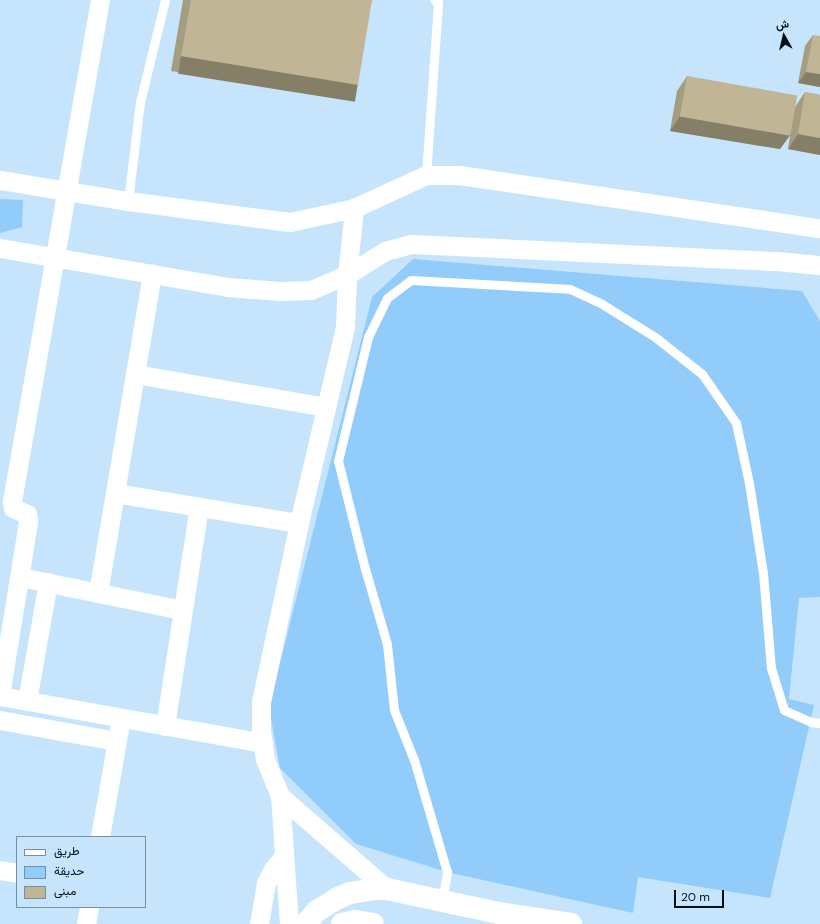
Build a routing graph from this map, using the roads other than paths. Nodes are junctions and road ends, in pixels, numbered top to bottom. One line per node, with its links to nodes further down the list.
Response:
1 (100, 0): 6 (street)
2 (165, 0): 7 (lane)
3 (434, 0): 4 (lane)
4 (426, 175): 8 (street); 9 (street)
5 (0, 180): 6 (street)
6 (67, 192): 7 (street); 11 (street)
7 (128, 202): 8 (street)
8 (354, 208): 14 (street)
9 (820, 228)
10 (0, 248): 11 (street)
11 (56, 258): 13 (street); 20 (street)
12 (820, 265): 14 (street)
13 (152, 274): 14 (street); 15 (street)
14 (347, 275): 16 (street)
15 (135, 374): 16 (street); 17 (street)
16 (326, 407): 19 (street)
17 (115, 493): 18 (street); 22 (street)
18 (199, 507): 19 (street); 23 (street)
19 (299, 524): 31 (street)
20 (20, 577): 21 (street); 24 (street)
21 (48, 582): 22 (street); 25 (street)
22 (98, 593): 23 (street)
23 (182, 610): 29 (street)
24 (0, 696): 25 (street)
25 (26, 701): 26 (street)
26 (121, 718): 29 (street); 30 (street)
27 (0, 720): 30 (street)
28 (820, 723): 38 (lane)
29 (165, 726): 31 (street)
30 (117, 741): 33 (street)
31 (262, 743): 32 (street)
32 (280, 796): 34 (street); 37 (street)
33 (100, 836)
34 (284, 856): 43 (street); 44 (street)
35 (0, 870): 36 (street)
36 (16, 873)
37 (387, 890): 38 (main road); 41 (main road)
38 (442, 901): 40 (main road)
39 (89, 908): 42 (street)
40 (491, 918): 47 (main road)
41 (319, 920)
42 (86, 924)
43 (259, 924)
44 (288, 924)
45 (342, 924): 46 (main road)
46 (373, 924)
47 (571, 924)

